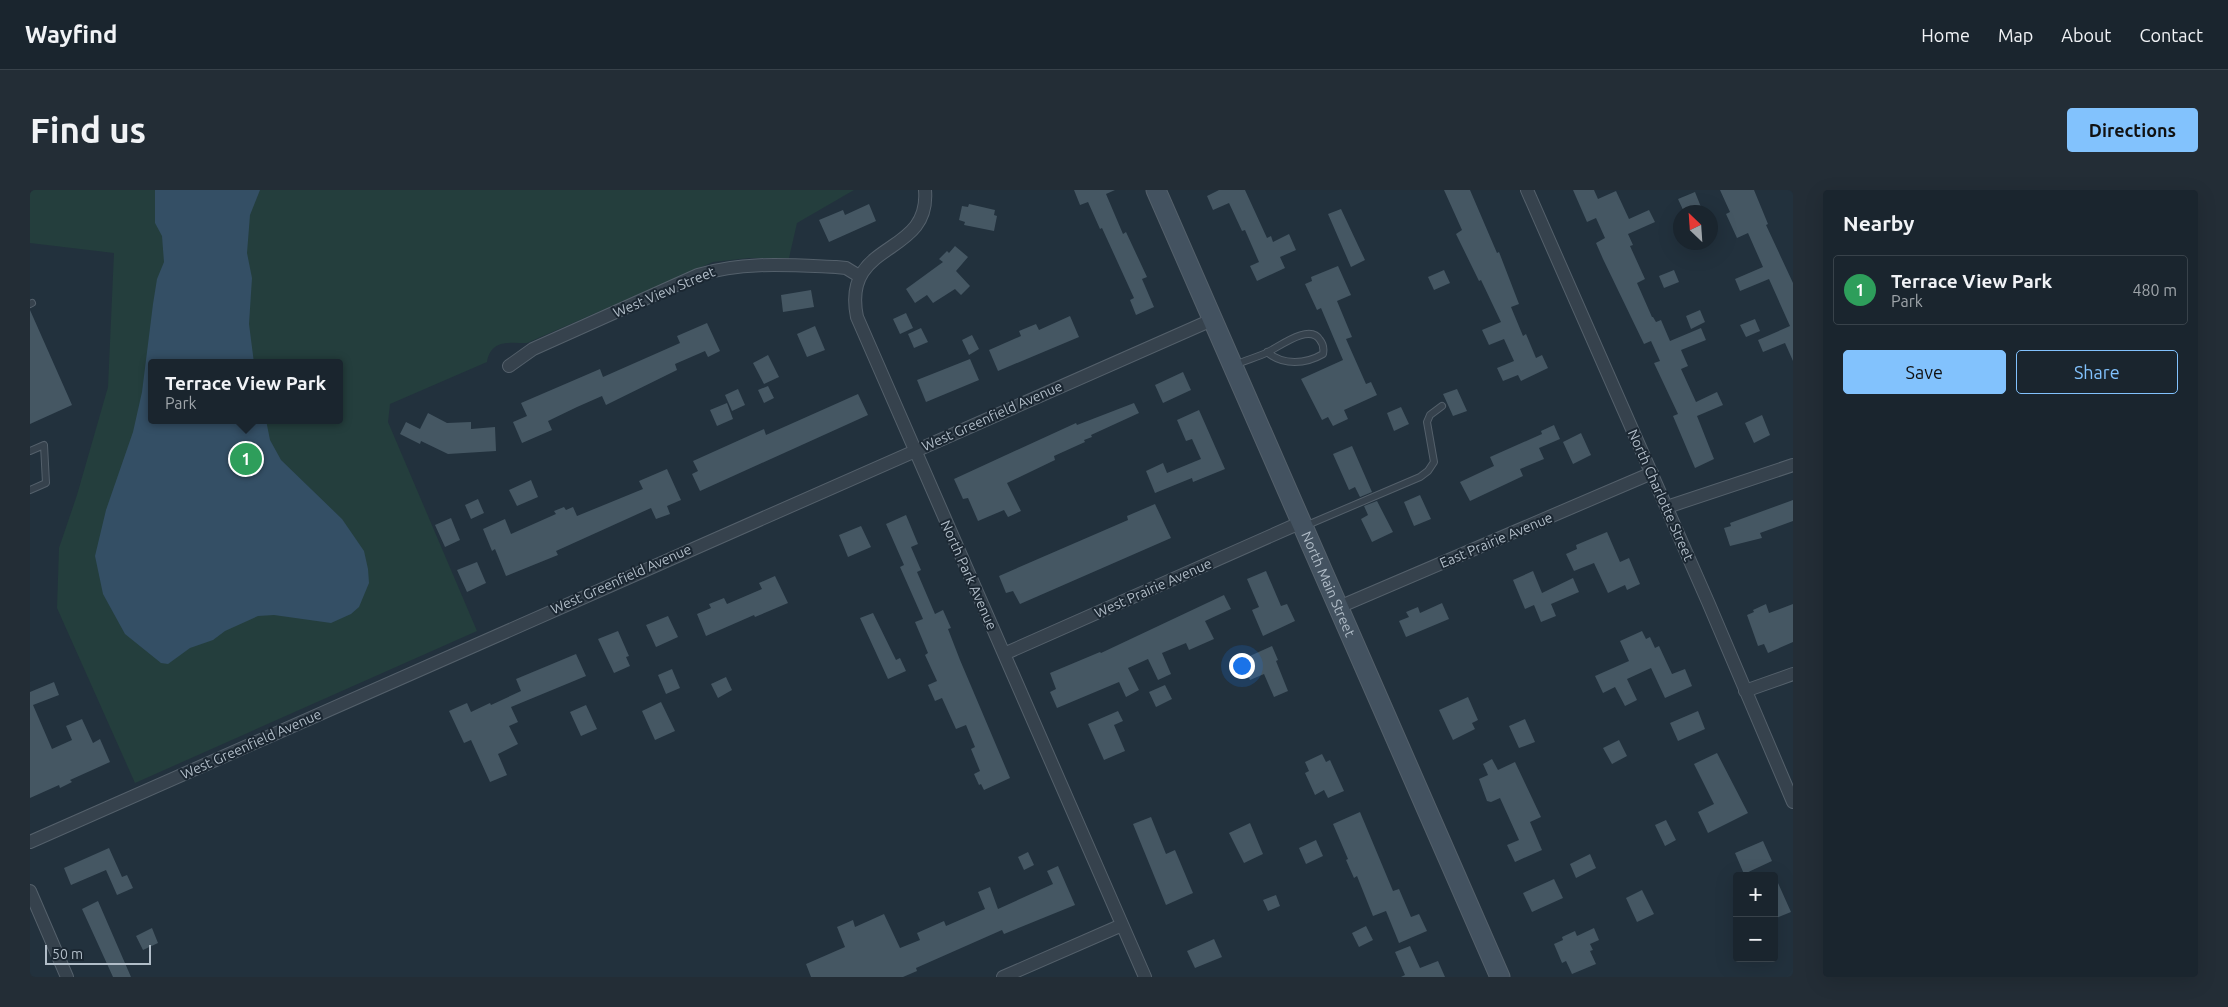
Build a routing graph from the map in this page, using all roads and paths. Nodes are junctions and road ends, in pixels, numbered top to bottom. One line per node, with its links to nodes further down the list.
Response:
1 (925, 190): 4 (street)
2 (1156, 190): 5 (street, North Main Street)
3 (1528, 190): 13 (street, North Charlotte Street)
4 (859, 276): 8 (street, West View Street); 10 (street, North Park Avenue)
5 (1214, 318): 7 (street, North Main Street); 10 (street, West Greenfield Avenue)
6 (1267, 352): 6 (lane); 7 (lane)
7 (1234, 365): 16 (street, North Main Street)
8 (509, 366)
9 (1442, 406): 16 (lane)
10 (913, 450): 18 (street, North Park Avenue); 22 (street, West Greenfield Avenue)
11 (30, 451): 14 (lane)
12 (1793, 465): 15 (street)
13 (1652, 473): 15 (street, North Charlotte Street); 17 (street, East Prairie Avenue)
14 (30, 490)
15 (1667, 507): 20 (street, North Charlotte Street)
16 (1303, 524): 17 (street, North Main Street); 18 (street, West Prairie Avenue)
17 (1339, 607): 28 (street, North Main Street)
18 (1004, 654): 24 (street, North Park Avenue)
19 (1793, 674): 20 (street)
20 (1745, 691): 21 (street, North Charlotte Street)
21 (1793, 802)
22 (30, 842)
23 (30, 891): 25 (street)
24 (1122, 925): 26 (street); 27 (street, North Park Avenue)
25 (67, 977)
26 (1003, 977)
27 (1145, 977)
28 (1500, 977)

